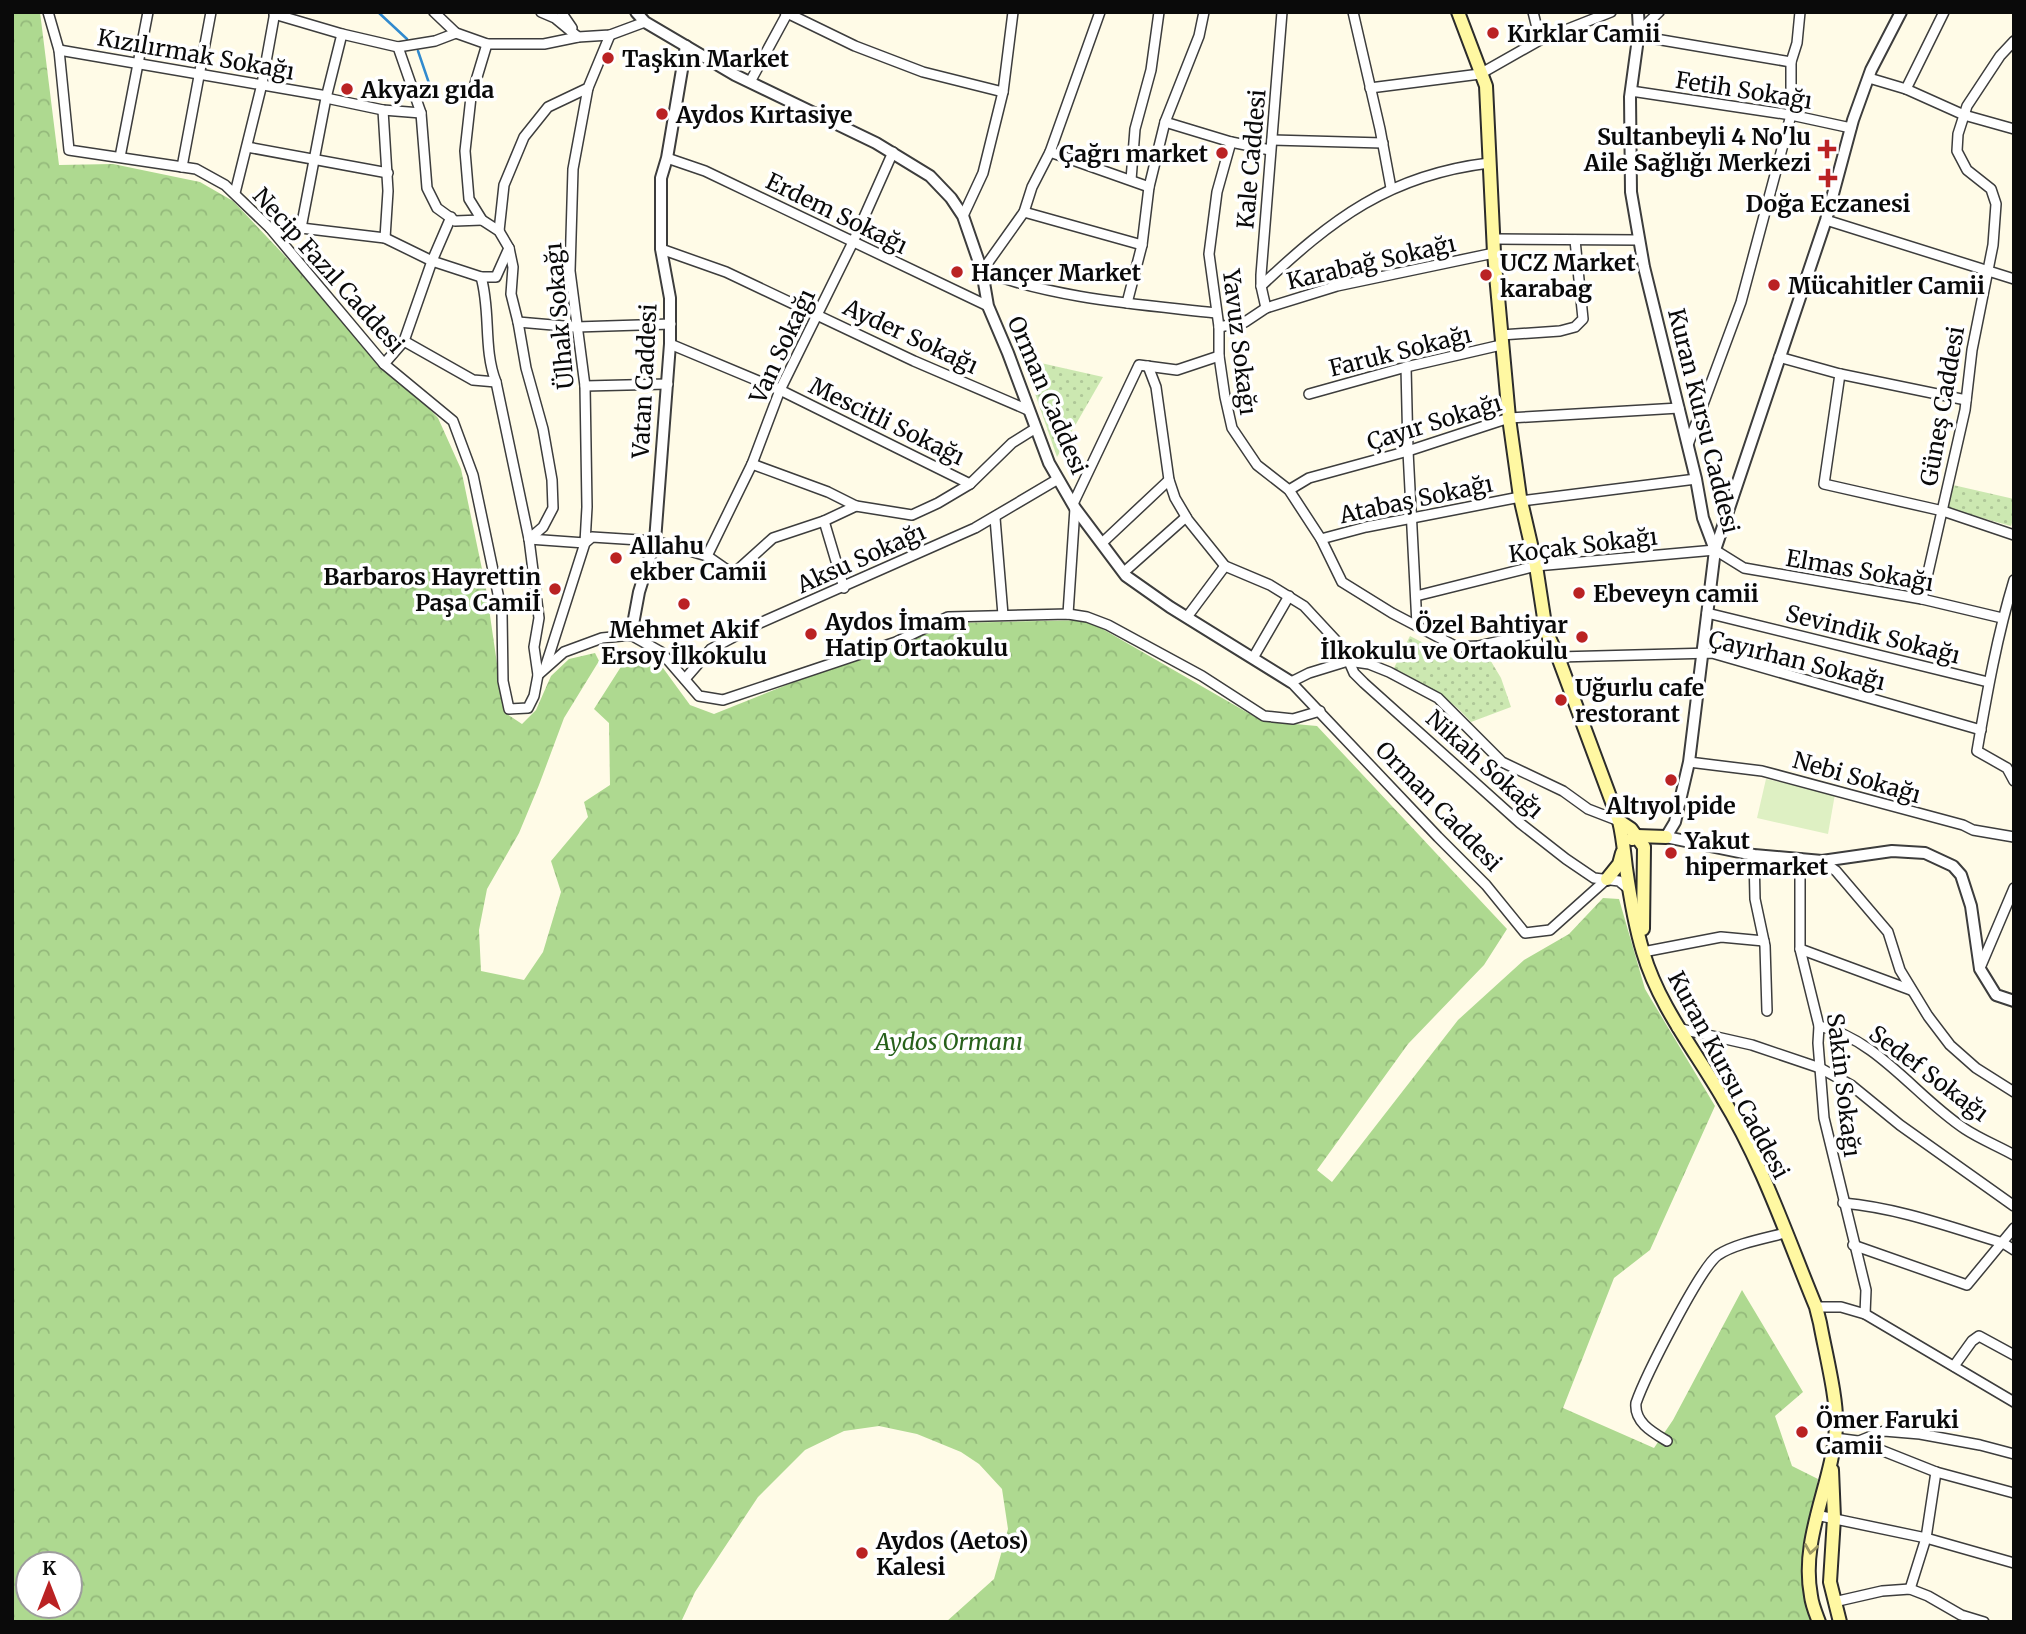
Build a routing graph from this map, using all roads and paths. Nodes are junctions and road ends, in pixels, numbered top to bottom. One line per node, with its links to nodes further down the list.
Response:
1 (48, 12): 35 (street)
2 (148, 12): 37 (street)
3 (211, 12): 38 (street)
4 (434, 12): 25 (street)
5 (541, 12): 29 (street)
6 (561, 12): 29 (street)
7 (636, 12): 24 (street, Orman Caddesi)
8 (1013, 12): 47 (street)
9 (1100, 12): 61 (street)
10 (1159, 12): 68 (street)
11 (1204, 12): 53 (street)
12 (1282, 12): 58 (street, Kale Caddesi)
13 (1353, 12): 44 (street)
14 (1458, 12): 39 (main road, Kuran Kursu Caddesi)
15 (1533, 12): 30 (street)
16 (1611, 12): 30 (street)
17 (1638, 12): 26 (street, Kuran Kursu Caddesi)
18 (1659, 12): 26 (street)
19 (1800, 12): 36 (street)
20 (1901, 12): 40 (street)
21 (1944, 12): 45 (street)
22 (274, 13): 27 (street); 42 (street)
23 (787, 13): 41 (street); 47 (street)
24 (645, 22): 28 (street); 33 (street, Orman Caddesi)
25 (456, 33): 32 (street); 34 (street)
26 (1638, 33): 36 (street); 46 (street, Kuran Kursu Caddesi)
27 (342, 34): 34 (street); 48 (street)
28 (610, 35): 29 (street); 43 (street, Ülhak Sokağı)
29 (578, 37): 32 (street)
30 (1540, 40): 39 (street)
31 (2014, 41): 52 (street, Güneş Caddesi)
32 (487, 44): 75 (street)
33 (686, 46): 41 (street, Orman Caddesi); 63 (street, Vatan Caddesi)
34 (398, 47): 50 (street)
35 (59, 50): 37 (street, Kızılırmak Sokağı); 62 (street, Necip Fazıl Caddesi)
36 (1791, 62): 51 (street)
37 (138, 63): 38 (street, Kızılırmak Sokağı); 62 (street)
38 (199, 74): 42 (street, Kızılırmak Sokağı); 66 (street)
39 (1480, 74): 44 (street); 65 (main road, Kuran Kursu Caddesi)
40 (1869, 78): 45 (street); 54 (street)
41 (750, 82): 60 (street, Orman Caddesi)
42 (262, 84): 48 (street, Kızılırmak Sokağı); 59 (street)
43 (588, 88): 79 (street); 102 (street, Ülhak Sokağı)
44 (1370, 88): 57 (street)
45 (1906, 89): 52 (street)
46 (1630, 91): 51 (street, Fetih Sokağı); 83 (street, Kuran Kursu Caddesi)
47 (1003, 92): 73 (street)
48 (327, 97): 49 (street, Kızılırmak Sokağı); 64 (street)
49 (383, 110): 50 (street, Kızılırmak Sokağı); 67 (street)
50 (421, 113): 74 (street)
51 (1791, 115): 54 (street, Fetih Sokağı); 123 (street)
52 (1964, 115): 55 (street); 90 (street, Güneş Caddesi)
53 (1165, 122): 56 (street); 69 (street)
54 (1851, 128): 76 (street)
55 (2014, 129)
56 (1231, 142): 58 (street); 99 (street, Yavuz Sokağı)
57 (1383, 143): 58 (street); 70 (street)
58 (1271, 145): 94 (street, Kale Caddesi)
59 (247, 147): 64 (street); 71 (street)
60 (893, 152): 73 (street, Orman Caddesi); 84 (street, Van Sokağı)
61 (1050, 152): 68 (street); 72 (street)
62 (120, 157): 66 (street, Necip Fazıl Caddesi)
63 (667, 158): 84 (street, Erdem Sokağı); 87 (street, Vatan Caddesi)
64 (315, 159): 67 (street); 78 (street)
65 (1489, 163): 70 (street); 81 (main road, Kuran Kursu Caddesi)
66 (182, 167): 71 (street, Necip Fazıl Caddesi)
67 (387, 173): 80 (street)
68 (1131, 180): 69 (street)
69 (1149, 187): 85 (street)
70 (1391, 188): 94 (street)
71 (235, 194): 77 (street, Necip Fazıl Caddesi)
72 (1024, 212): 85 (street); 91 (street)
73 (962, 216): 91 (street, Orman Caddesi)
74 (451, 217): 75 (street); 89 (street)
75 (482, 220): 79 (street)
76 (1826, 220): 90 (street); 108 (street)
77 (270, 228): 78 (street); 109 (street, Necip Fazıl Caddesi)
78 (302, 228): 80 (street)
79 (499, 231): 86 (street)
80 (385, 238): 89 (street)
81 (1495, 239): 82 (street); 88 (main road, Kuran Kursu Caddesi)
82 (1575, 240): 83 (street); 104 (street, Faruk Sokağı)
83 (1639, 240): 119 (street, Kuran Kursu Caddesi)
84 (853, 242): 96 (street, Erdem Sokağı); 98 (street, Van Sokağı)
85 (1142, 245): 95 (street)
86 (509, 248): 92 (street); 100 (street)
87 (661, 249): 98 (street, Ayder Sokağı); 101 (street, Vatan Caddesi)
88 (1494, 253): 97 (street, Karabağ Sokağı); 104 (main road, Kuran Kursu Caddesi)
89 (432, 261): 92 (street); 105 (street)
90 (1987, 270): 93 (street); 118 (street, Güneş Caddesi)
91 (982, 271): 95 (street); 96 (street, Orman Caddesi)
92 (481, 277): 113 (street)
93 (2014, 278)
94 (1261, 286): 97 (street, Kale Caddesi)
95 (1127, 303): 99 (street)
96 (988, 306): 120 (street, Orman Caddesi)
97 (1266, 308): 103 (street, Karabağ Sokağı)
98 (817, 313): 116 (street, Van Sokağı); 120 (street, Ayder Sokağı)
99 (1216, 313): 103 (street, Yavuz Sokağı)
100 (518, 323): 102 (street); 140 (street)
101 (671, 324): 102 (street); 106 (street, Vatan Caddesi)
102 (576, 327): 115 (street, Ülhak Sokağı)
103 (1219, 327): 107 (street, Yavuz Sokağı)
104 (1501, 340): 111 (street, Faruk Sokağı); 121 (main road, Kuran Kursu Caddesi)
105 (404, 341): 109 (street); 113 (street)
106 (670, 344): 114 (street, Vatan Caddesi); 116 (street, Mescitli Sokağı)
107 (1219, 356): 110 (street); 130 (street, Yavuz Sokağı)
108 (1779, 357): 112 (street); 145 (street)
109 (384, 364): 168 (street, Necip Fazıl Caddesi)
110 (1143, 366): 128 (street); 133 (street)
111 (1406, 367): 117 (street, Faruk Sokağı); 124 (street)
112 (1840, 374): 118 (street); 134 (street)
113 (496, 382): 140 (street)
114 (668, 384): 115 (street); 142 (street, Vatan Caddesi)
115 (585, 386): 143 (street, Ülhak Sokağı)
116 (780, 390): 125 (street, Van Sokağı); 129 (street, Mescitli Sokağı)
117 (1309, 394)
118 (1966, 400): 134 (street, Güneş Caddesi)
119 (1679, 408): 121 (street, Çayır Sokağı); 123 (street, Kuran Kursu Caddesi)
120 (1028, 410): 122 (street, Orman Caddesi)
121 (1509, 418): 124 (street, Çayır Sokağı); 131 (main road, Kuran Kursu Caddesi)
122 (1036, 428): 126 (street, Orman Caddesi); 129 (street)
123 (1688, 445): 127 (street, Kuran Kursu Caddesi)
124 (1408, 451): 130 (street, Çayır Sokağı); 137 (street)
125 (752, 464): 132 (street); 146 (street, Van Sokağı)
126 (1058, 479): 133 (street, Orman Caddesi); 136 (street, Aksu Sokağı)
127 (1696, 479): 131 (street, Atabaş Sokağı); 145 (street, Kuran Kursu Caddesi)
128 (1169, 480): 135 (street); 144 (street)
129 (970, 484): 132 (street)
130 (1289, 490): 141 (street, Yavuz Sokağı)
131 (1521, 499): 137 (street, Atabaş Sokağı); 148 (main road, Kuran Kursu Caddesi)
132 (856, 506): 138 (street)
133 (1074, 506): 144 (street, Orman Caddesi); 157 (street)
134 (1942, 511): 139 (street); 154 (street, Güneş Caddesi)
135 (1186, 516): 147 (street); 149 (street)
136 (995, 518): 151 (street, Aksu Sokağı); 158 (street)
137 (1411, 518): 141 (street, Atabaş Sokağı); 153 (street)
138 (824, 521): 146 (street); 151 (street)
139 (2014, 536)
140 (529, 539): 143 (street); 168 (street)
141 (1321, 539): 161 (street, Yavuz Sokağı)
142 (655, 541): 143 (street); 146 (street); 163 (street, Vatan Caddesi)
143 (585, 543): 168 (street, Ülhak Sokağı)
144 (1102, 543): 149 (street, Orman Caddesi)
145 (1715, 550): 148 (street, Koçak Sokağı); 154 (street, Elmas Sokağı); 156 (street, Kuran Kursu Caddesi)
146 (707, 556)
147 (1226, 566): 152 (street, Nikah Sokağı); 159 (street)
148 (1536, 566): 153 (street, Koçak Sokağı); 162 (main road, Kuran Kursu Caddesi)
149 (1124, 572): 159 (street, Orman Caddesi)
150 (2014, 580): 155 (street)
151 (844, 588): 169 (street, Aksu Sokağı)
152 (1289, 596): 166 (street); 167 (street, Nikah Sokağı)
153 (1416, 596): 161 (street)
154 (1922, 599): 160 (street, Elmas Sokağı)
155 (2010, 604): 160 (street)
156 (1707, 613): 164 (street, Kuran Kursu Caddesi); 171 (street, Sevindik Sokağı)
157 (1068, 614): 158 (street); 172 (street)
158 (1003, 615): 169 (street)
159 (1187, 617): 166 (street, Orman Caddesi)
160 (2002, 618): 171 (street)
161 (1417, 625): 162 (street, Yavuz Sokağı)
162 (1546, 631): 165 (main road, Kuran Kursu Caddesi)
163 (631, 635): 168 (street); 169 (street)
164 (1703, 653): 165 (street, Çayırhan Sokağı); 173 (street, Çayırhan Sokağı); 174 (street, Kuran Kursu Caddesi)
165 (1558, 657): 177 (main road, Kuran Kursu Caddesi)
166 (1252, 658): 170 (street, Orman Caddesi)
167 (1348, 661): 170 (street); 177 (street); 186 (street, Nikah Sokağı)
168 (542, 671)
169 (685, 679)
170 (1292, 682): 172 (street, Orman Caddesi)
171 (1988, 682): 173 (street)
172 (1320, 711): 186 (street, Orman Caddesi)
173 (1981, 730): 175 (street)
174 (1689, 762): 178 (street, Kuran Kursu Caddesi); 179 (street, Nebi Sokağı)
175 (2011, 769): 176 (street)
176 (2014, 780)
177 (1619, 821): 180 (main road, Kuran Kursu Caddesi); 181 (main road, Kuran Kursu Caddesi)
178 (1666, 837): 180 (main road); 182 (street)
179 (2014, 837)
180 (1641, 841): 181 (main road); 185 (main road); 191 (main road, Kuran Kursu Caddesi)
181 (1623, 849): 185 (main road, Kuran Kursu Caddesi); 186 (main road)
182 (1754, 855): 183 (street); 189 (street)
183 (1800, 858): 184 (street); 190 (street, Sakin Sokağı)
184 (1822, 862): 192 (street); 193 (street)
185 (1626, 865): 186 (main road); 188 (main road, Kuran Kursu Caddesi)
186 (1607, 879): 188 (street, Nikah Sokağı)
187 (2014, 888): 192 (street)
188 (1630, 890): 191 (main road, Kuran Kursu Caddesi)
189 (1764, 941): 191 (street); 195 (street)
190 (1800, 949): 193 (street); 196 (street, Sakin Sokağı)
191 (1643, 953): 197 (main road, Kuran Kursu Caddesi)
192 (1980, 969): 194 (street)
193 (1912, 990): 199 (street)
194 (2014, 1001)
195 (1768, 1011)
196 (1819, 1026): 198 (street, Sakin Sokağı); 200 (street, Sedef Sokağı)
197 (1678, 1028): 198 (street); 204 (main road, Kuran Kursu Caddesi)
198 (1820, 1068): 201 (street, Sakin Sokağı); 202 (street)
199 (2014, 1092)
200 (2014, 1155)
201 (1843, 1203): 205 (street); 206 (street, Sakin Sokağı)
202 (2014, 1206)
203 (2014, 1228): 205 (street)
204 (1785, 1233): 208 (main road, Kuran Kursu Caddesi); 214 (street)
205 (2003, 1244): 206 (street); 207 (street)
206 (1853, 1245): 209 (street, Sakin Sokağı)
207 (2014, 1250)
208 (1816, 1307): 209 (street); 213 (main road, Kuran Kursu Caddesi)
209 (1865, 1314): 211 (street)
210 (2014, 1355): 211 (street)
211 (1954, 1366): 212 (street)
212 (2014, 1402)
213 (1835, 1438): 215 (street); 217 (main road, Kuran Kursu Caddesi)
214 (1667, 1441)
215 (1858, 1441): 216 (street); 218 (street)
216 (2014, 1454)
217 (1832, 1459): 220 (main road, Kuran Kursu Caddesi); 221 (main road, Kuran Kursu Caddesi)
218 (1936, 1472): 219 (street); 222 (street)
219 (2014, 1493)
220 (1816, 1515): 221 (street); 226 (main road, Kuran Kursu Caddesi, one-way to 226)
221 (1834, 1518): 222 (street); 225 (main road, Kuran Kursu Caddesi)
222 (1926, 1538): 223 (street); 224 (street)
223 (2014, 1563)
224 (1910, 1590): 225 (street); 228 (street)
225 (1834, 1602): 227 (main road, Kuran Kursu Caddesi)
226 (1819, 1622)
227 (1840, 1622)
228 (1984, 1622)

